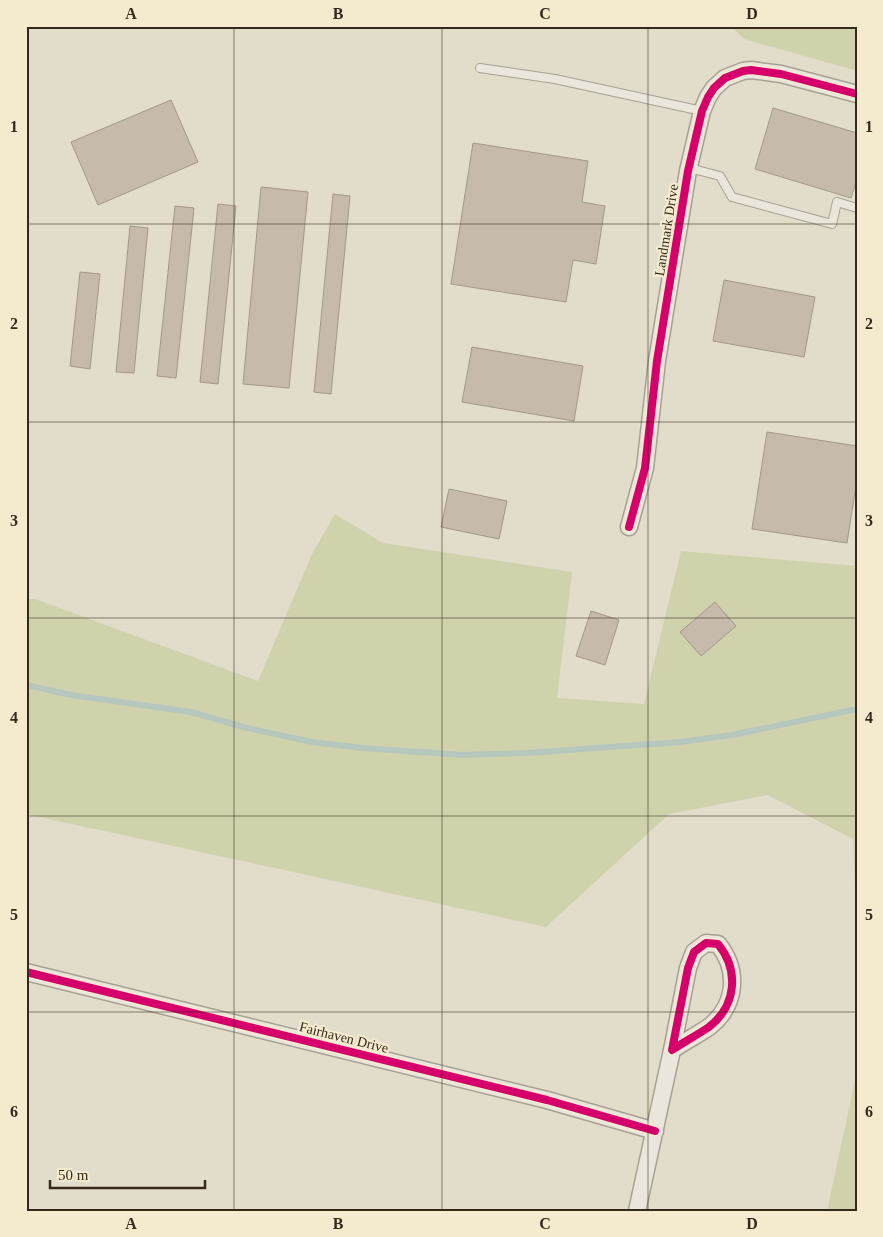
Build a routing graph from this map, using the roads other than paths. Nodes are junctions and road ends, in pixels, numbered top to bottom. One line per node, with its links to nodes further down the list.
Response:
1 (480, 68): 3 (lane)
2 (857, 94): 3 (street, Landmark Drive)
3 (702, 111): 4 (street, Landmark Drive)
4 (689, 168): 5 (lane); 6 (street, Landmark Drive)
5 (857, 208)
6 (628, 527)
7 (26, 972): 9 (street, Fairhaven Drive)
8 (672, 1050): 8 (street); 9 (street)
9 (654, 1131): 10 (street)
10 (637, 1211)

